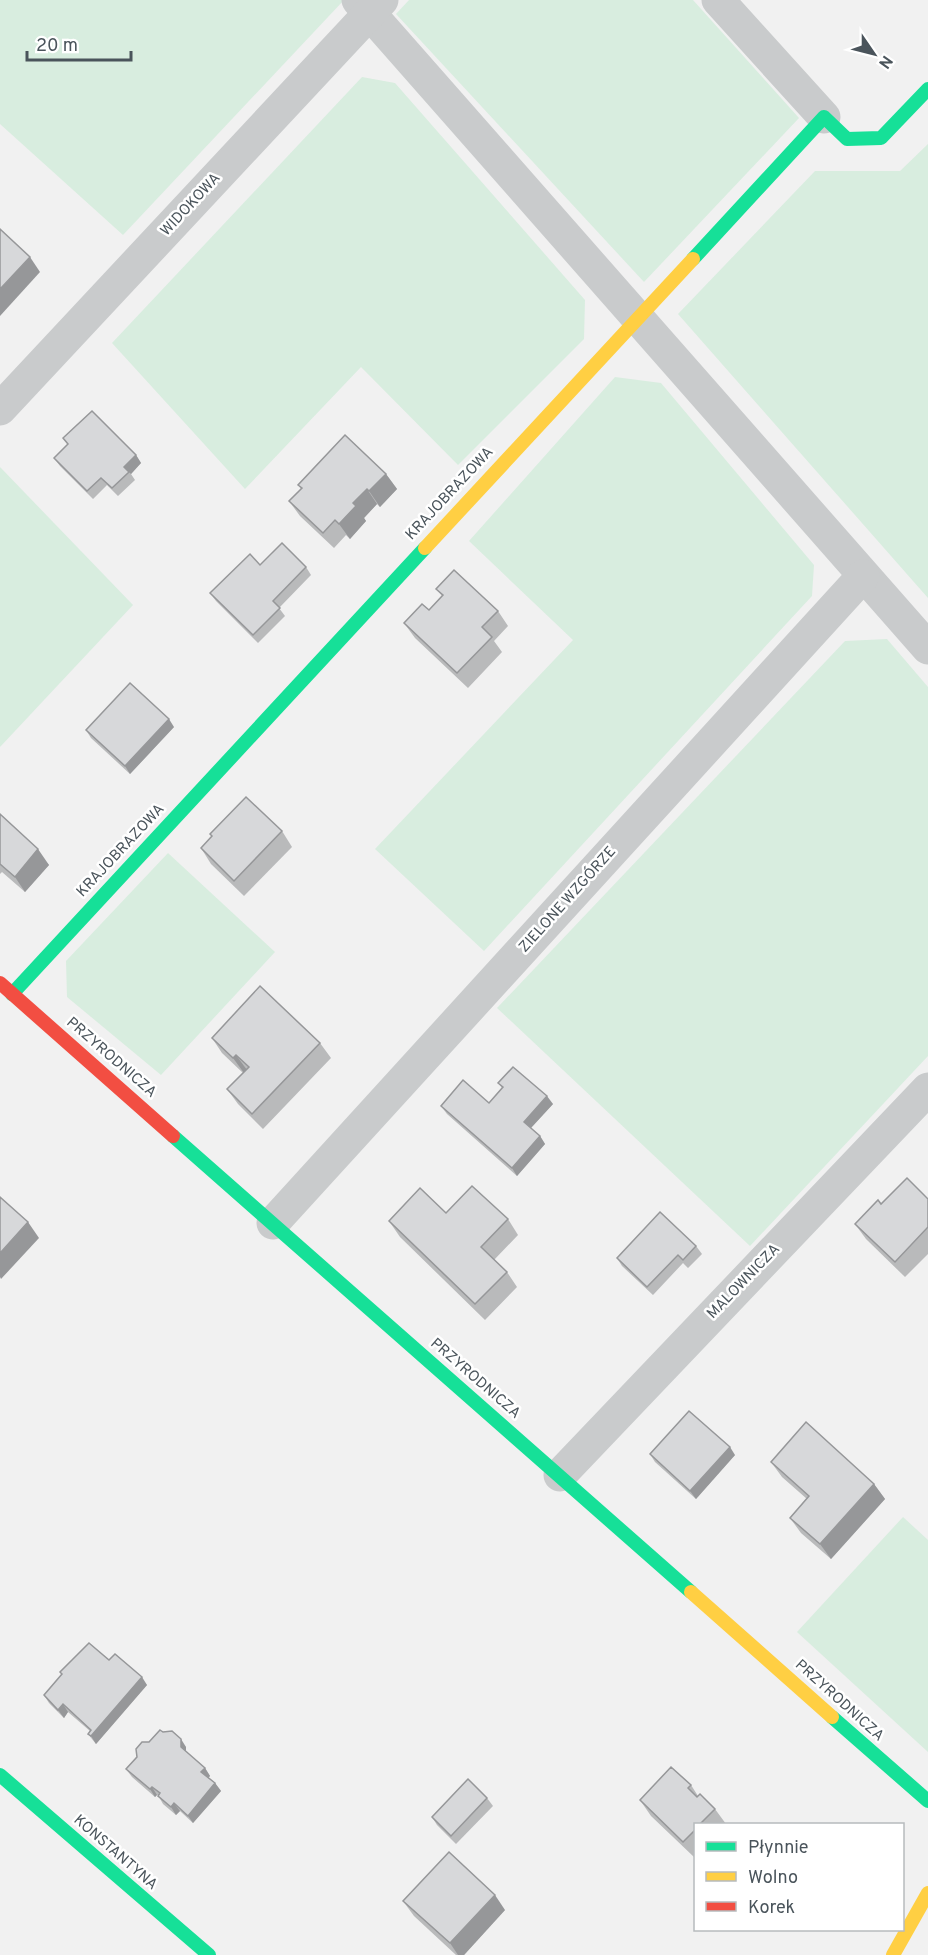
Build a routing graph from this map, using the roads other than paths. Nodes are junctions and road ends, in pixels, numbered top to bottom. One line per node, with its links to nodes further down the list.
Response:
1 (718, 0): 4 (street)
2 (370, 4): 5 (street); 6 (street, WIDOKOWA)
3 (928, 89): 4 (street)
4 (824, 117): 5 (street, KRAJOBRAZOWA)
5 (638, 315): 7 (street); 10 (street, KRAJOBRAZOWA)
6 (0, 409)
7 (863, 576): 8 (street); 12 (street, ZIELONE WZGÓRZE)
8 (928, 648)
9 (0, 983): 10 (street, PRZYRODNICZA)
10 (12, 994): 12 (street, PRZYRODNICZA)
11 (928, 1089): 13 (street, MALOWNICZA)
12 (273, 1223): 13 (street, PRZYRODNICZA)
13 (560, 1475): 15 (street, PRZYRODNICZA)
14 (0, 1775): 17 (street, KONSTANTYNA)
15 (928, 1802)
16 (928, 1893): 18 (street)
17 (209, 1955)
18 (893, 1955)

